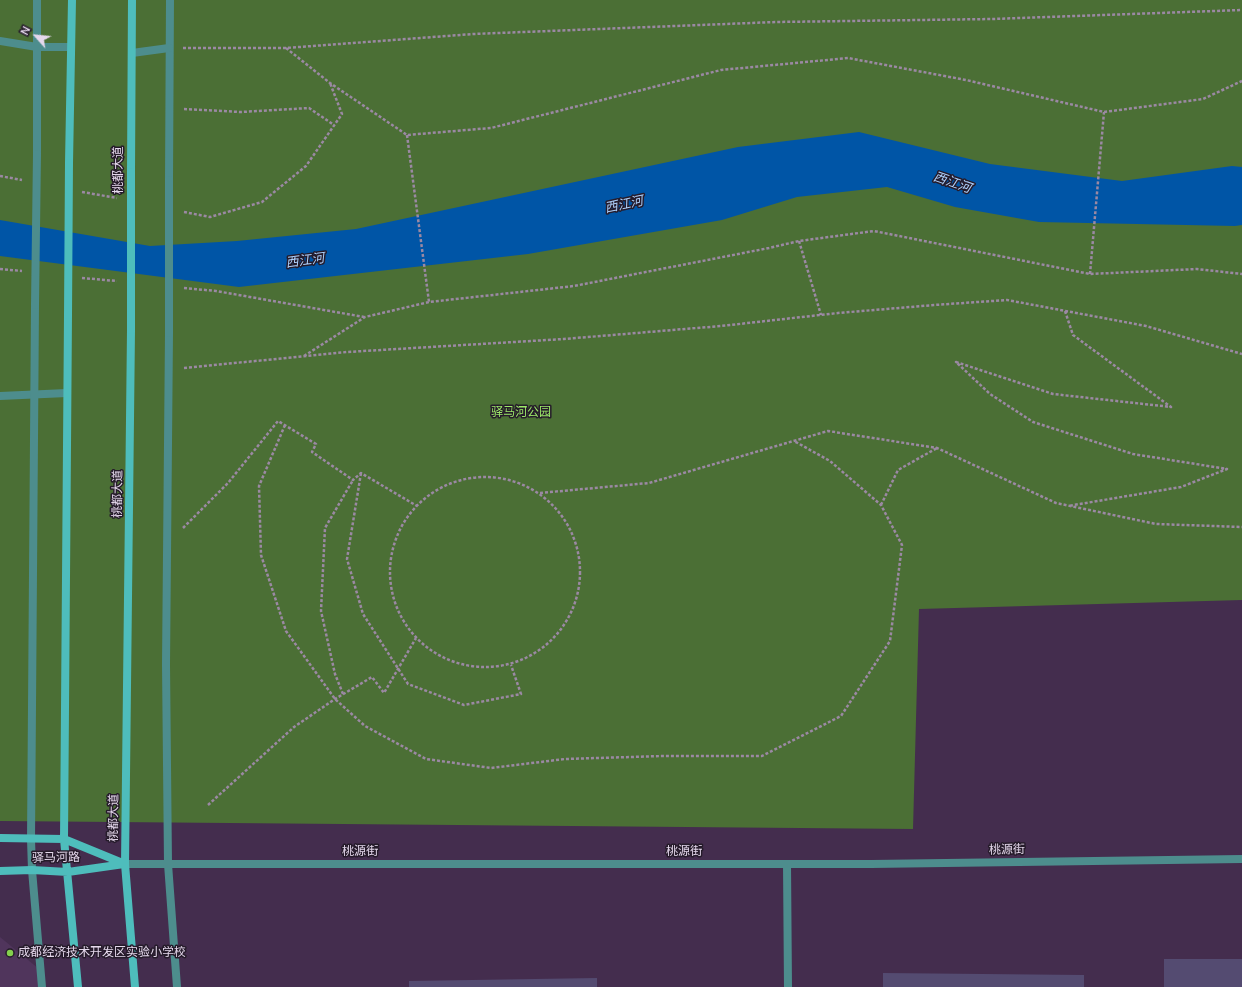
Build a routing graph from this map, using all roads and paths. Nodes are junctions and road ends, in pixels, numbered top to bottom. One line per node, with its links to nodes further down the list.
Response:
1 (37, 0): 7 (street)
2 (72, 0): 8 (main road)
3 (132, 0): 11 (main road, 桃都大道)
4 (170, 0): 9 (street)
5 (1242, 10): 10 (path)
6 (0, 41): 7 (street)
7 (37, 47): 8 (street); 33 (street, bridge)
8 (71, 47): 32 (main road, bridge)
9 (170, 48): 10 (path); 11 (street); 14 (street)
10 (286, 48): 13 (path)
11 (132, 53): 56 (main road, 桃都大道, bridge)
12 (1242, 81): 15 (path)
13 (330, 82): 16 (path); 17 (path)
14 (169, 108): 16 (path); 31 (street, bridge)
15 (1104, 112): 17 (path); 24 (path)
16 (334, 125): 22 (path)
17 (407, 135): 26 (path)
18 (0, 176): 19 (path)
19 (26, 181)
20 (80, 191): 21 (path)
21 (118, 199)
22 (180, 211)
23 (799, 241): 24 (path); 26 (path); 28 (path)
24 (1090, 274): 25 (path)
25 (1242, 274)
26 (429, 302): 30 (path)
27 (1065, 311): 28 (path); 29 (path); 43 (path)
28 (821, 315): 30 (path)
29 (1242, 354)
30 (303, 356): 31 (path)
31 (169, 370): 45 (street)
32 (67, 393): 33 (street); 54 (main road)
33 (35, 394): 34 (street); 53 (street)
34 (0, 396)
35 (285, 425): 39 (path); 45 (path); 50 (path)
36 (794, 441): 37 (path); 40 (path); 41 (path)
37 (937, 448): 41 (path); 43 (path)
38 (361, 473): 39 (path); 42 (path); 48 (path)
39 (353, 480): 49 (path)
40 (540, 493): 42 (path); 47 (path)
41 (881, 505): 50 (path)
42 (417, 506): 46 (path)
43 (1068, 506): 44 (path)
44 (1242, 527)
45 (167, 544): 57 (street)
46 (416, 638): 47 (path); 48 (path)
47 (510, 665): 48 (path)
48 (399, 668): 49 (path)
49 (343, 694): 50 (path)
50 (335, 699): 51 (path)
51 (208, 805)
52 (0, 838): 53 (main road, 驿马河路)
53 (32, 839): 54 (main road, 驿马河路); 59 (street)
54 (64, 839): 56 (main road, 驿马河路); 61 (main road)
55 (1242, 859): 58 (street, 桃源街)
56 (125, 864): 57 (street, 桃源街); 61 (main road, 驿马河路); 64 (main road, 桃都大道)
57 (168, 864): 58 (street, 桃源街); 65 (street)
58 (786, 864): 66 (street)
59 (32, 870): 60 (main road, 驿马河路); 61 (main road, 驿马河路); 62 (street)
60 (0, 871)
61 (68, 872): 63 (main road)
62 (42, 987)
63 (78, 987)
64 (135, 987)
65 (177, 987)
66 (788, 987)

